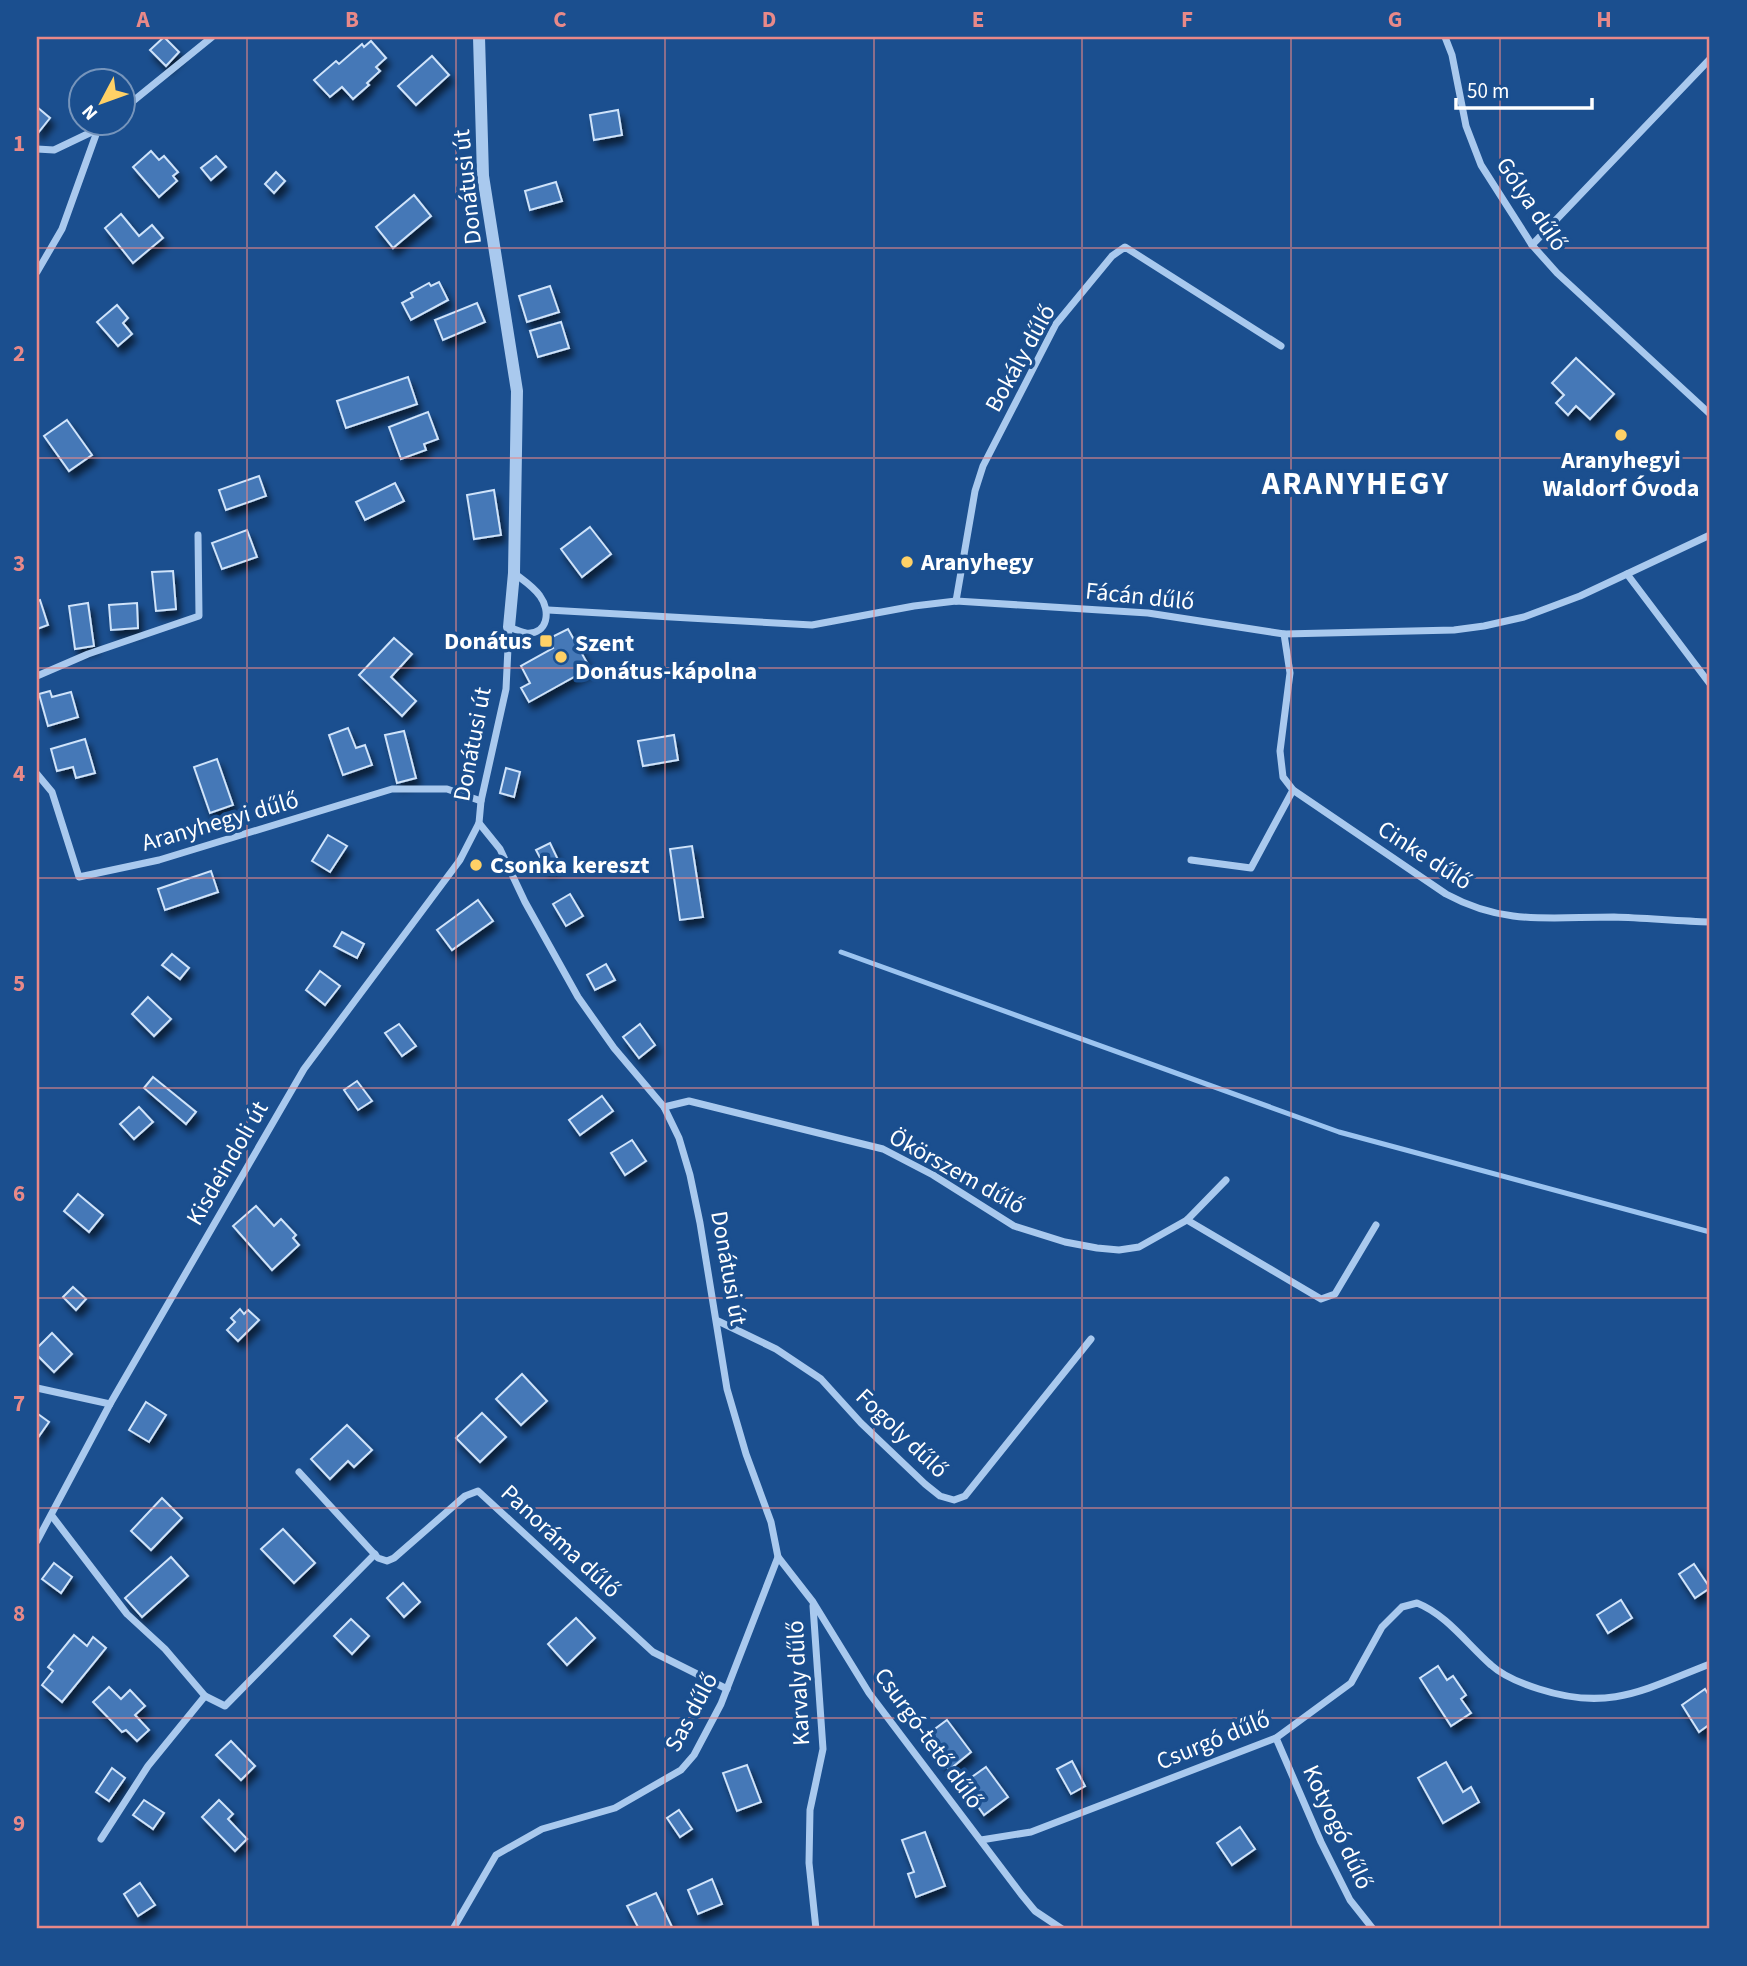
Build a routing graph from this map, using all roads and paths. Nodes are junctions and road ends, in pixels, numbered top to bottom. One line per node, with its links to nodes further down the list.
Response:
1 (212, 37): 5 (street)
2 (479, 37): 15 (street, Donátusi út)
3 (1445, 37): 9 (street, Gólya dűlő)
4 (1710, 59): 9 (street)
5 (136, 99)
6 (85, 136): 8 (street)
7 (96, 136): 10 (street)
8 (37, 149)
9 (1532, 245): 12 (street, Gólya dűlő)
10 (37, 272)
11 (1281, 346): 17 (street, Bokály dűlő)
12 (1710, 414)
13 (198, 535): 21 (street)
14 (1710, 535): 16 (street, Fácán dűlő)
15 (514, 573): 18 (street); 19 (street, Donátusi út)
16 (1627, 574): 20 (street, Fácán dűlő); 22 (street)
17 (956, 601): 18 (street, Fácán dűlő); 20 (street, Fácán dűlő)
18 (548, 610): 19 (street)
19 (509, 627): 25 (street, Donátusi út)
20 (1284, 634): 24 (street)
21 (37, 676)
22 (1710, 684)
23 (37, 774): 25 (street, Aranyhegyi dűlő)
24 (1293, 790): 27 (street); 28 (street, Cinke dűlő)
25 (481, 801): 26 (street, Donátusi út)
26 (479, 823): 29 (street, Donátusi út); 36 (street, Kisdeindoli út)
27 (1191, 860)
28 (1710, 922)
29 (664, 1107): 31 (street, Ökörszem dűlő); 33 (street, Donátusi út)
30 (1226, 1180): 31 (street, Ökörszem dűlő)
31 (1187, 1220): 32 (street)
32 (1376, 1225)
33 (718, 1321): 34 (street, Fogoly dűlő); 41 (street, Donátusi út)
34 (1091, 1339)
35 (37, 1388): 36 (street)
36 (110, 1404): 38 (street, Kisdeindoli út)
37 (299, 1472): 40 (street)
38 (52, 1516): 39 (street, Kisdeindoli út); 45 (street)
39 (37, 1541)
40 (375, 1555): 44 (street, Panoráma dűlő); 45 (street)
41 (778, 1557): 42 (street, Csurgó-tető dűlő); 44 (street, Sas dűlő)
42 (813, 1602): 48 (street, Csurgó-tető dűlő); 50 (street, Karvaly dűlő)
43 (1710, 1664): 46 (street, Csurgó dűlő)
44 (727, 1689): 49 (street, Sas dűlő)
45 (205, 1696): 47 (street)
46 (1276, 1738): 48 (street, Csurgó dűlő); 52 (street, Kotyogó dűlő)
47 (101, 1839)
48 (981, 1840): 51 (street, Csurgó-tető dűlő)
49 (453, 1929)
50 (816, 1929)
51 (1062, 1929)
52 (1373, 1929)

